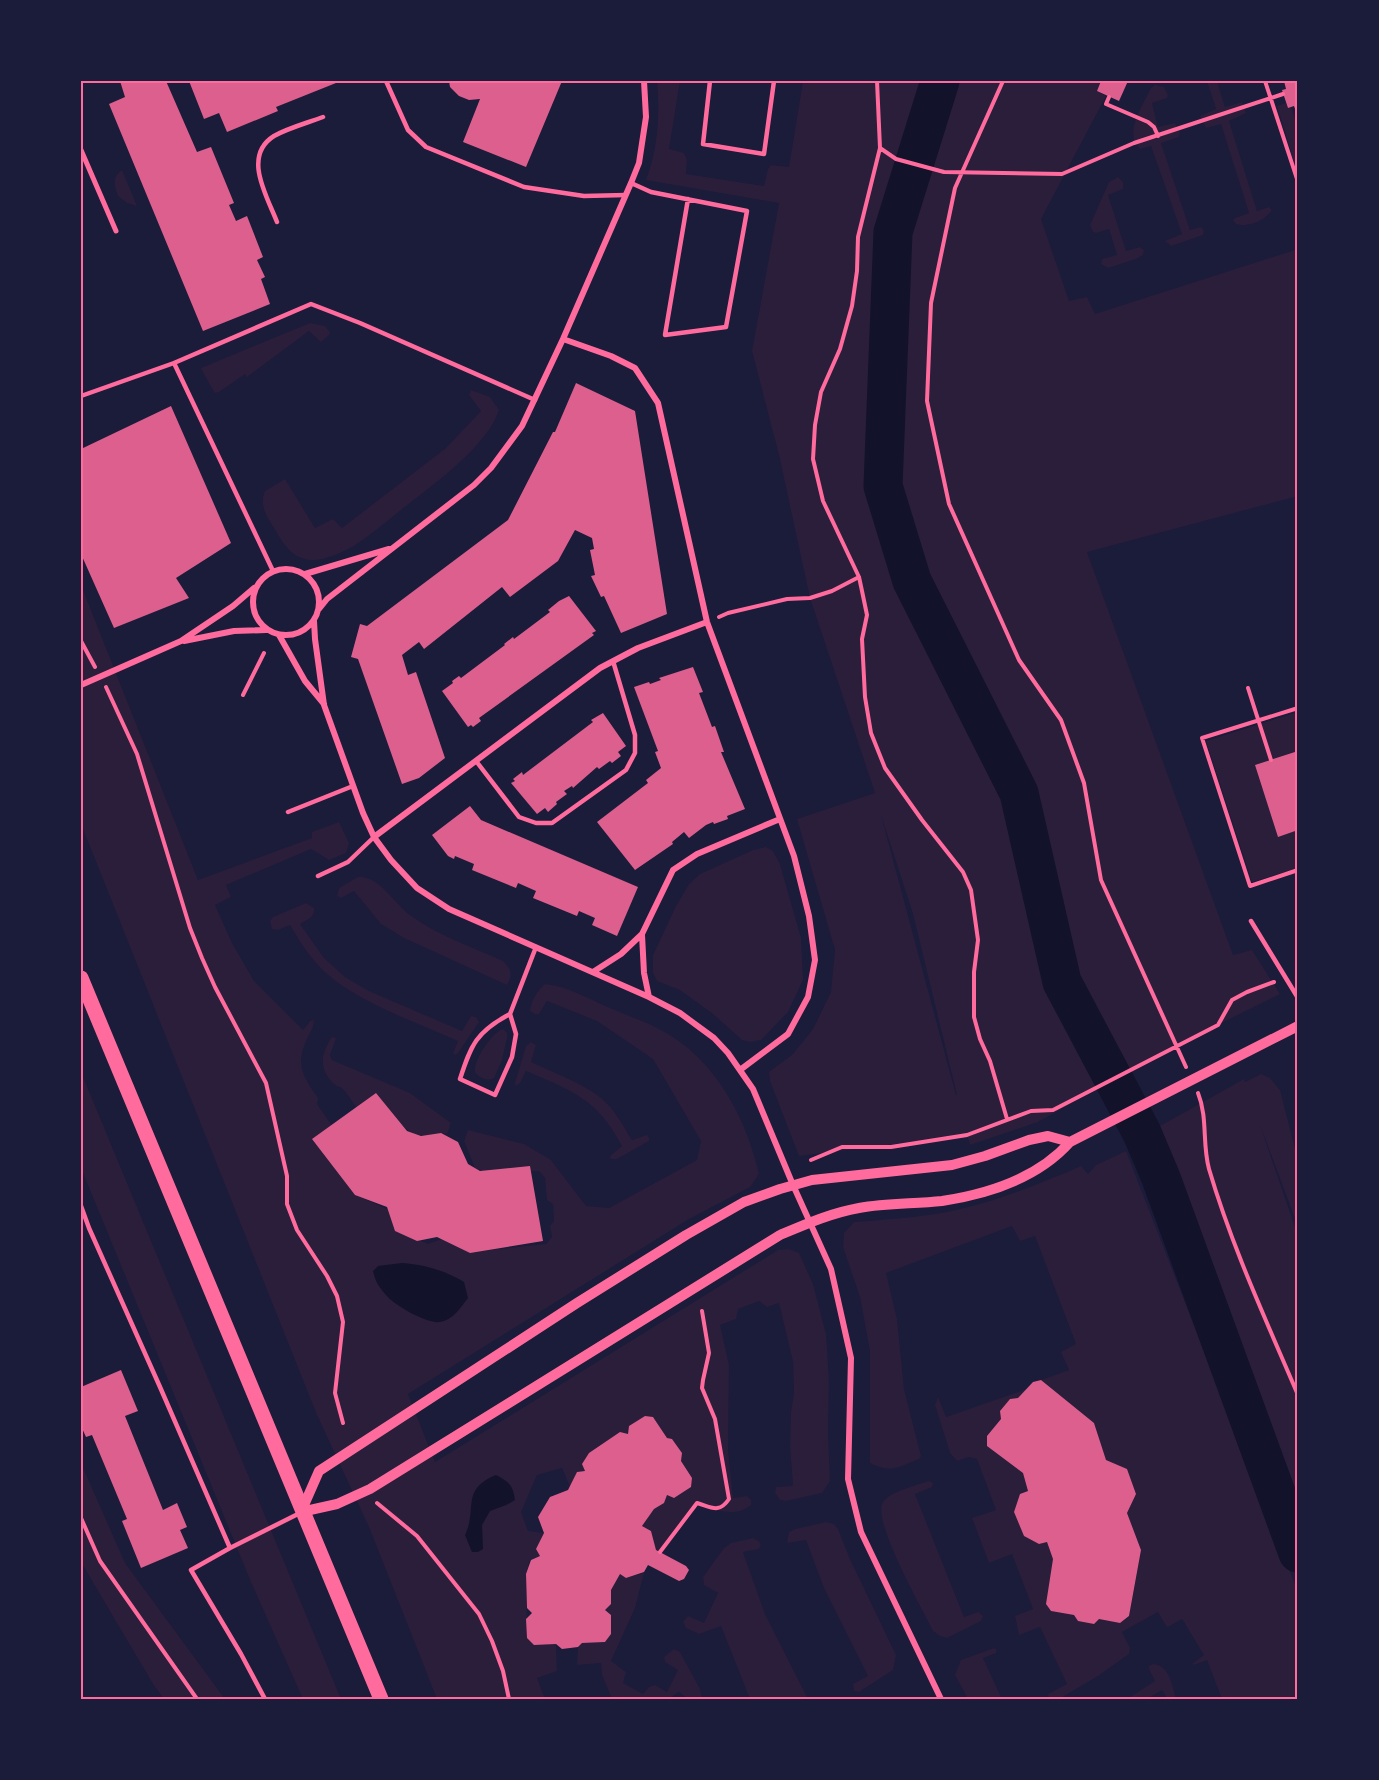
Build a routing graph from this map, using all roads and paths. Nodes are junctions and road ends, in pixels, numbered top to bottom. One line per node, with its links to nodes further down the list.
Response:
1 (386, 81): 18 (lane)
2 (644, 81): 17 (street)
3 (710, 81): 4 (lane)
4 (774, 81)
5 (877, 81): 13 (path)
6 (1003, 81): 15 (path)
7 (1266, 81): 10 (path)
8 (1283, 94): 10 (path)
9 (1109, 97): 12 (path)
10 (1271, 98): 12 (path); 16 (path)
11 (323, 117): 20 (lane)
12 (1158, 136): 15 (path)
13 (880, 148): 15 (path); 29 (path)
14 (81, 150): 21 (street)
15 (962, 172): 66 (path)
16 (1298, 182)
17 (631, 183): 18 (street); 19 (lane)
18 (626, 195): 22 (street)
19 (688, 199): 19 (lane)
20 (277, 222)
21 (116, 231)
22 (563, 339): 25 (street); 33 (street)
23 (174, 363): 24 (lane); 25 (lane); 27 (lane)
24 (81, 396)
25 (535, 400): 26 (street)
26 (392, 548): 28 (street); 31 (street)
27 (273, 571): 28 (street); 30 (street)
28 (305, 574): 31 (street)
29 (859, 576): 33 (path); 69 (path)
30 (258, 584): 34 (street); 37 (street)
31 (319, 609): 32 (street)
32 (314, 621): 35 (street); 45 (street)
33 (707, 622): 40 (street); 52 (street)
34 (267, 630): 35 (street); 37 (street)
35 (279, 635): 45 (street)
36 (81, 641): 39 (path)
37 (181, 641): 41 (street)
38 (264, 653): 44 (path)
39 (88, 657)
40 (613, 661): 49 (street); 49 (lane)
41 (81, 686)
42 (106, 688): 77 (path)
43 (1248, 688): 47 (path)
44 (243, 695)
45 (324, 705): 50 (street)
46 (1298, 708): 47 (path)
47 (1258, 721): 48 (path); 54 (path)
48 (1271, 760)
49 (476, 761): 53 (street)
50 (353, 786): 51 (lane); 53 (street)
51 (288, 812)
52 (780, 819): 57 (street); 67 (street)
53 (374, 837): 55 (lane); 58 (street)
54 (1298, 870)
55 (318, 876)
56 (1251, 921): 60 (lane)
57 (642, 934): 59 (street); 62 (street)
58 (536, 947): 59 (street); 64 (lane)
59 (593, 972): 62 (street)
60 (1285, 976): 63 (lane); 66 (path)
61 (81, 978): 79 (highway)
62 (649, 997): 67 (street)
63 (1298, 998)
64 (510, 1014): 64 (lane)
65 (1298, 1026): 68 (street)
66 (1176, 1046): 68 (path); 69 (path)
67 (740, 1070): 72 (street)
68 (1192, 1080): 70 (street); 76 (path)
69 (1007, 1119): 71 (path)
70 (1070, 1142): 72 (street); 74 (street)
71 (811, 1160)
72 (793, 1185): 74 (street); 79 (street)
73 (81, 1206): 81 (lane)
74 (810, 1222): 79 (street); 87 (street)
75 (702, 1311): 82 (path)
76 (1298, 1395)
77 (343, 1423)
78 (376, 1502): 86 (path)
79 (301, 1512): 81 (lane); 85 (highway)
80 (81, 1518): 83 (path)
81 (230, 1548): 84 (lane)
82 (660, 1552)
83 (197, 1699)
84 (265, 1699)
85 (381, 1699)
86 (509, 1699)
87 (941, 1699)

